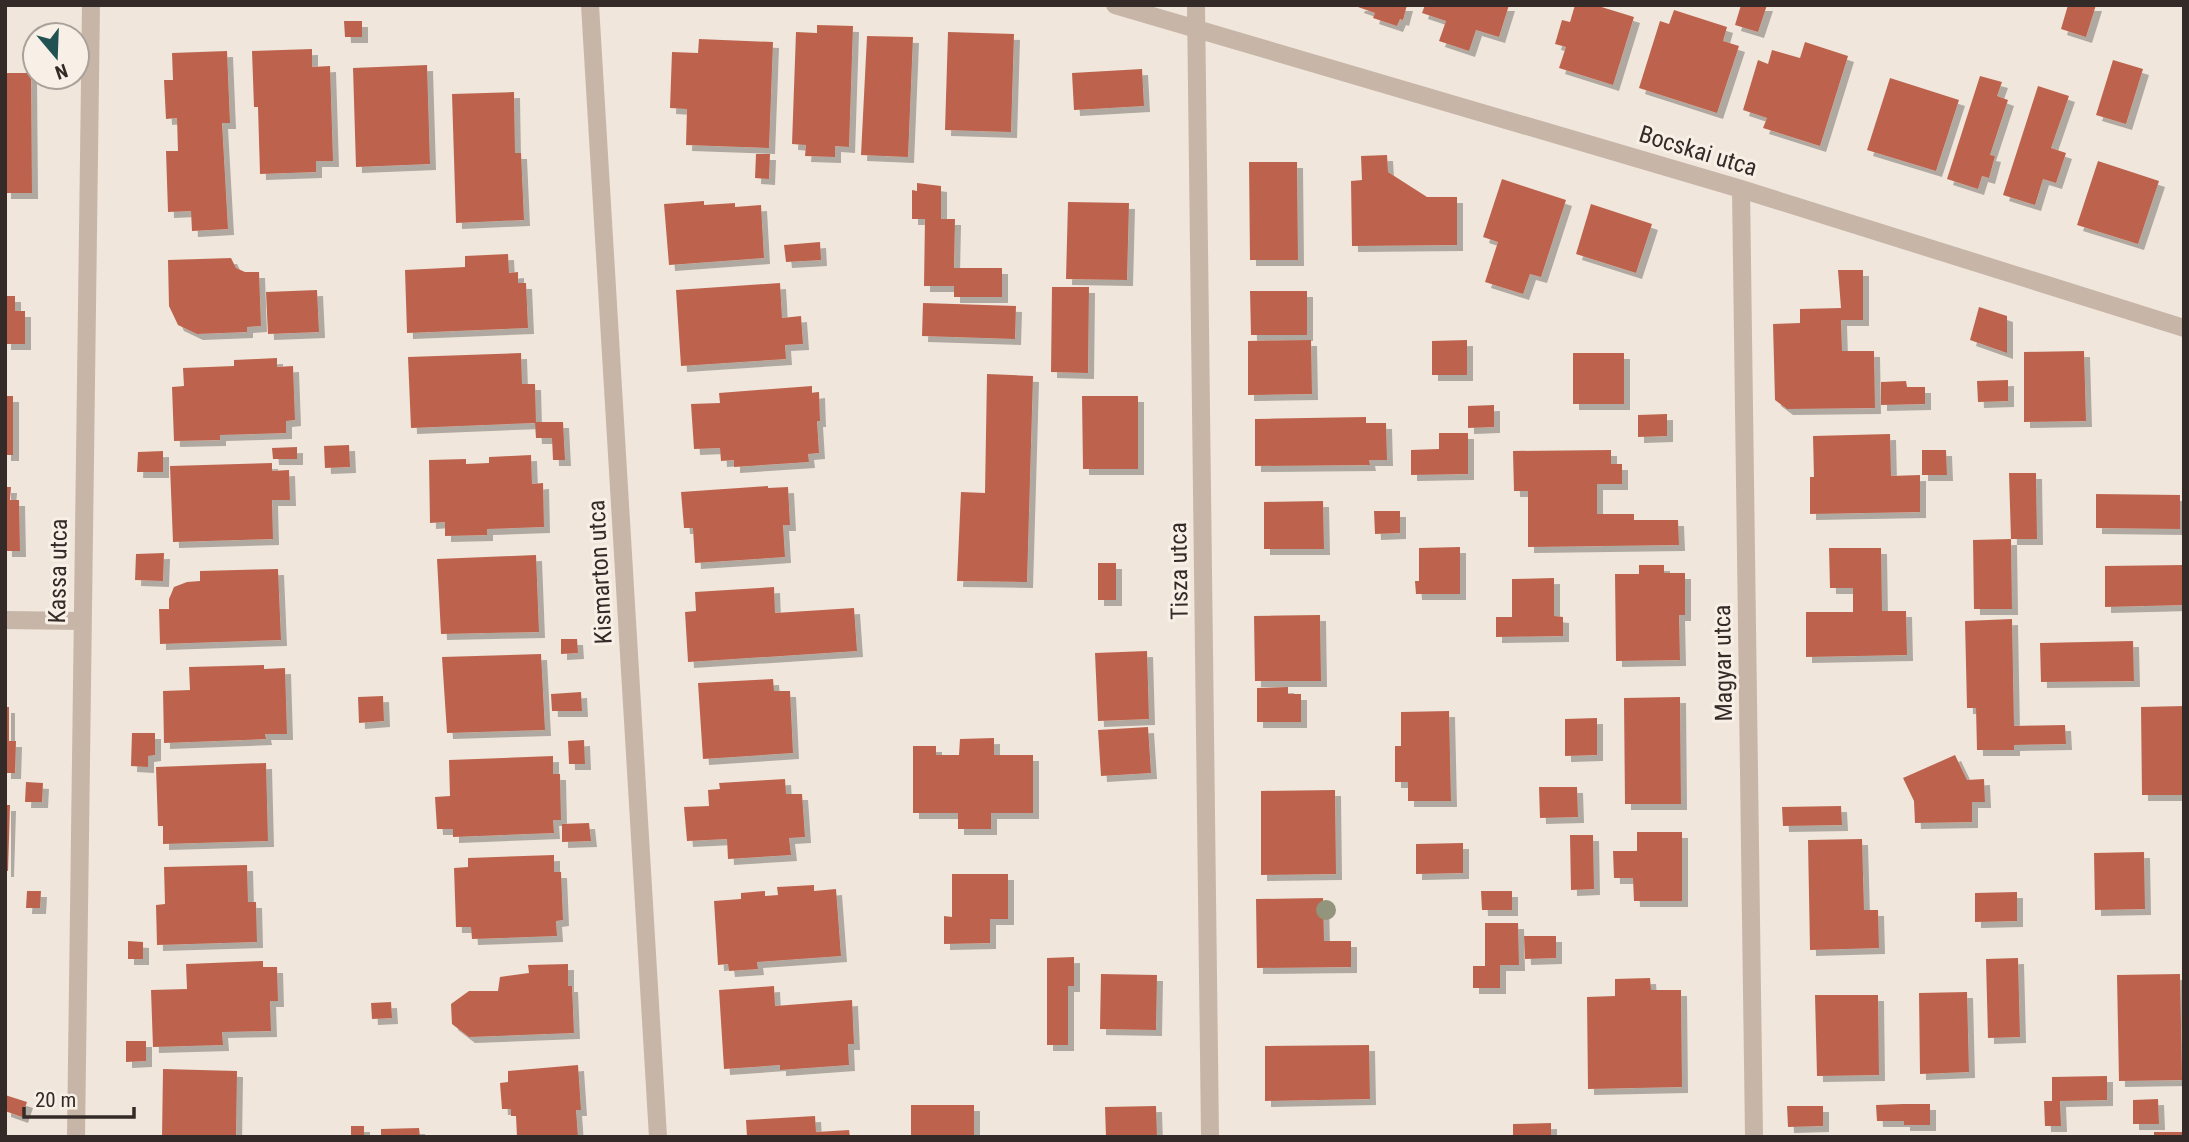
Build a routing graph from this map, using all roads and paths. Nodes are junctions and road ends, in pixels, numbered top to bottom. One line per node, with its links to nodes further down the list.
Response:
1 (91, 5): 9 (street, Kassa utca)
2 (590, 5): 11 (street, Kismarton utca)
3 (1115, 5): 5 (street, Bocskai utca)
4 (1196, 5): 5 (street, Tisza utca)
5 (1197, 28): 6 (street, Bocskai utca); 12 (street, Tisza utca)
6 (1741, 189): 7 (street, Bocskai utca); 13 (street, Magyar utca)
7 (2184, 328)
8 (5, 620): 9 (street)
9 (81, 621): 10 (street, Kassa utca)
10 (76, 1137)
11 (658, 1137)
12 (1210, 1137)
13 (1754, 1137)

